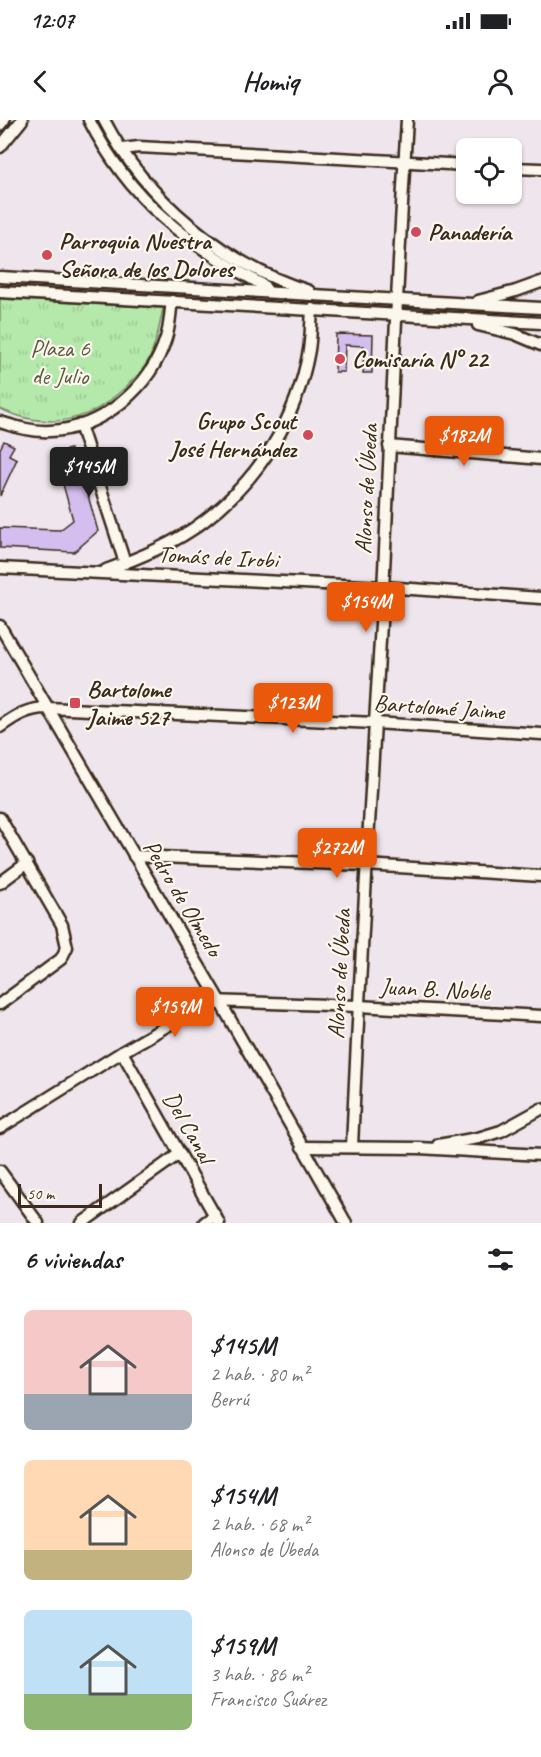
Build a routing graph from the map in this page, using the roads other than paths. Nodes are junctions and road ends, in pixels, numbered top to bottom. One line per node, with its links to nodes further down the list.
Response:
1 (4, 120): 6 (street)
2 (22, 120): 7 (street)
3 (89, 120): 16 (street)
4 (104, 120): 8 (street)
5 (407, 120): 9 (street, Alonso de Úbeda)
6 (0, 125)
7 (2, 143)
8 (122, 149): 9 (street); 17 (street)
9 (404, 162): 10 (street); 18 (street, Alonso de Úbeda)
10 (456, 165)
11 (522, 168): 12 (street)
12 (541, 169)
13 (0, 277): 16 (street)
14 (541, 282): 20 (street)
15 (0, 292): 19 (street)
16 (268, 292): 17 (street)
17 (327, 297): 18 (street)
18 (396, 298): 20 (street); 23 (street, Alonso de Úbeda)
19 (172, 301): 22 (street); 28 (street)
20 (467, 304): 21 (street)
21 (541, 308)
22 (312, 309): 23 (street); 31 (street)
23 (397, 314): 24 (street); 29 (street, Alonso de Úbeda)
24 (454, 318): 25 (street); 26 (street)
25 (541, 323)
26 (541, 345)
27 (0, 422): 28 (street)
28 (80, 425): 31 (street)
29 (389, 446): 30 (street); 34 (street, Alonso de Úbeda)
30 (541, 459)
31 (125, 563): 33 (street)
32 (0, 568): 33 (street, Tomás de Irobi)
33 (100, 572): 34 (street, Tomás de Irobi)
34 (383, 587): 35 (street, Tomás de Irobi); 38 (street, Alonso de Úbeda)
35 (541, 598)
36 (0, 626): 37 (street, Pedro de Olmedo)
37 (47, 708): 38 (street, Bartolomé Jaime); 39 (street, Bartolomé Jaime); 42 (street, Pedro de Olmedo)
38 (375, 723): 40 (street, Bartolomé Jaime); 44 (street, Alonso de Úbeda)
39 (0, 727)
40 (541, 734)
41 (0, 818): 43 (street)
42 (134, 856): 44 (street); 47 (street, Pedro de Olmedo)
43 (27, 863): 46 (street); 48 (street)
44 (366, 866): 45 (street); 49 (street, Alonso de Úbeda)
45 (541, 876)
46 (0, 883)
47 (219, 1000): 49 (street, Juan B. Noble); 51 (street); 54 (street, Pedro de Olmedo)
48 (0, 1004)
49 (358, 1006): 50 (street, Juan B. Noble); 55 (street, Alonso de Úbeda)
50 (541, 1016)
51 (122, 1052): 53 (street); 57 (street, Del Canal)
52 (541, 1109): 56 (street)
53 (0, 1128)
54 (302, 1147): 55 (street); 64 (street, Pedro de Olmedo)
55 (352, 1147): 56 (street)
56 (419, 1148): 58 (street)
57 (179, 1154): 60 (street, Del Canal); 62 (street)
58 (541, 1155)
59 (0, 1171): 61 (street)
60 (217, 1219): 63 (street)
61 (35, 1222)
62 (82, 1223)
63 (204, 1223)
64 (346, 1223)

